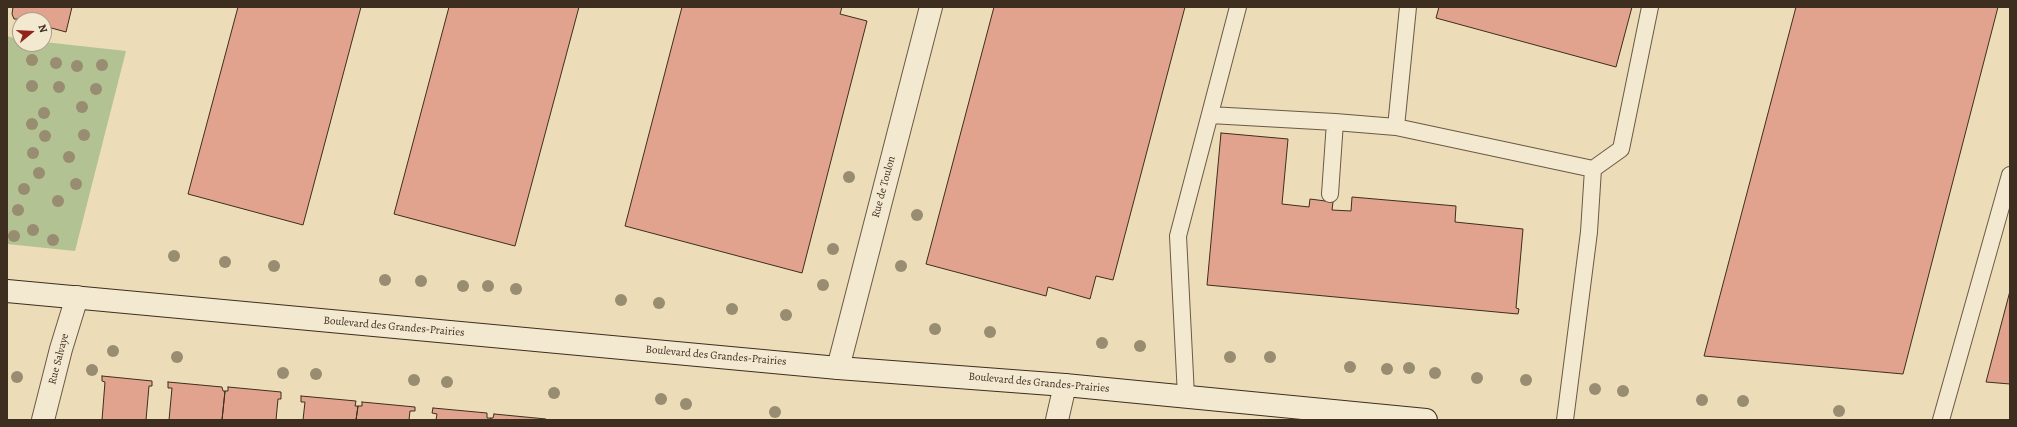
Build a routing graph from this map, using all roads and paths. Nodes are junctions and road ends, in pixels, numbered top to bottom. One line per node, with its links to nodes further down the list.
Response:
1 (931, 7): 13 (main road, Rue de Toulon)
2 (1238, 7): 5 (lane)
3 (1408, 7): 7 (lane)
4 (1650, 7): 8 (lane)
5 (1210, 115): 6 (lane); 15 (lane)
6 (1336, 122): 7 (lane); 10 (lane)
7 (1396, 127): 8 (lane)
8 (1593, 169): 19 (lane)
9 (2010, 175): 20 (lane)
10 (1330, 194)
11 (7, 291): 12 (main road, Boulevard des Grandes-Prairies)
12 (77, 297): 13 (main road, Boulevard des Grandes-Prairies); 16 (main road, Rue Salvaye)
13 (838, 368): 14 (main road, Boulevard des Grandes-Prairies)
14 (1065, 385): 15 (main road, Boulevard des Grandes-Prairies); 17 (main road)
15 (1186, 396): 18 (main road, Boulevard des Grandes-Prairies)
16 (43, 420)
17 (1057, 420)
18 (1426, 420)
19 (1565, 420)
20 (1941, 420)

